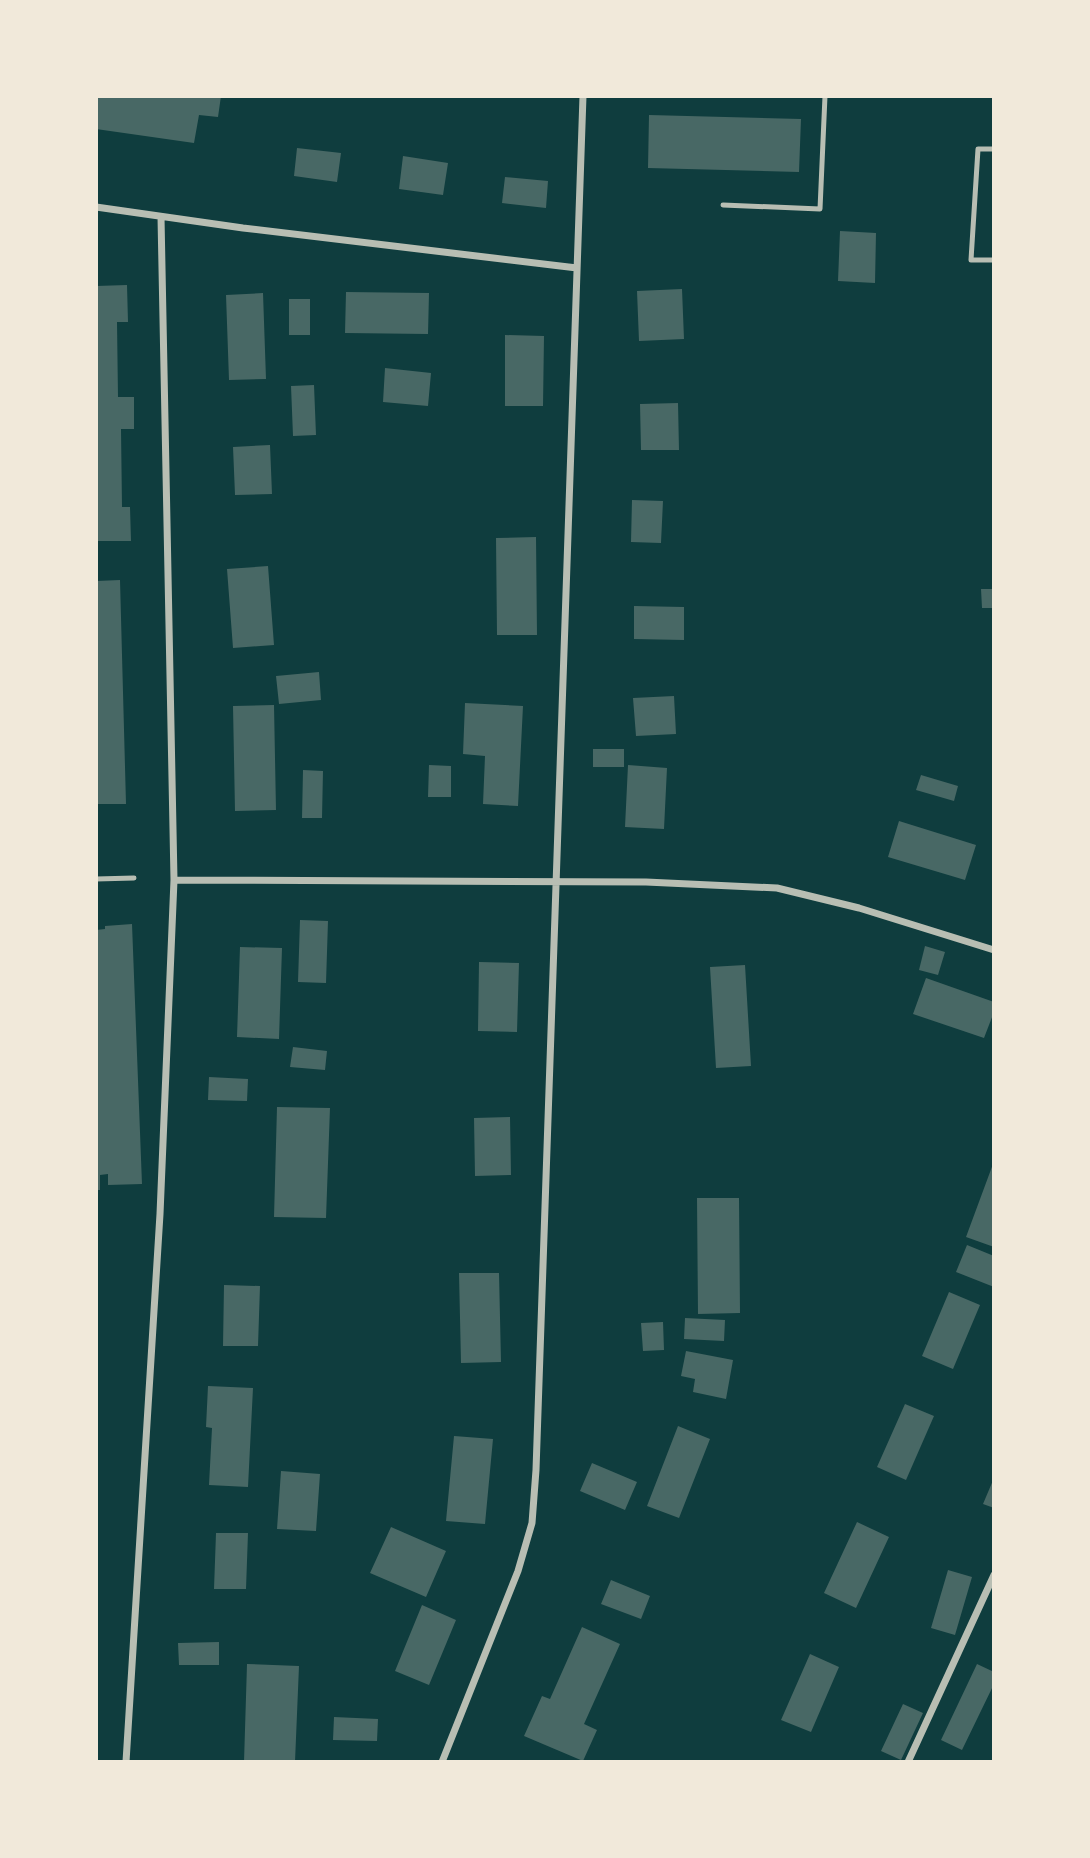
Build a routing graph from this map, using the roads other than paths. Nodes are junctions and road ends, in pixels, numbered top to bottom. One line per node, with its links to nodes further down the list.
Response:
1 (583, 96): 8 (street)
2 (825, 96): 4 (lane)
3 (994, 149): 7 (lane)
4 (723, 205)
5 (96, 207): 6 (street)
6 (161, 217): 8 (street); 11 (street)
7 (994, 260)
8 (577, 268): 12 (street)
9 (134, 878): 10 (lane)
10 (96, 879)
11 (174, 880): 12 (street); 15 (street)
12 (557, 881): 13 (street); 16 (street)
13 (994, 950)
14 (994, 1575): 17 (street)
15 (126, 1762)
16 (442, 1762)
17 (908, 1762)

